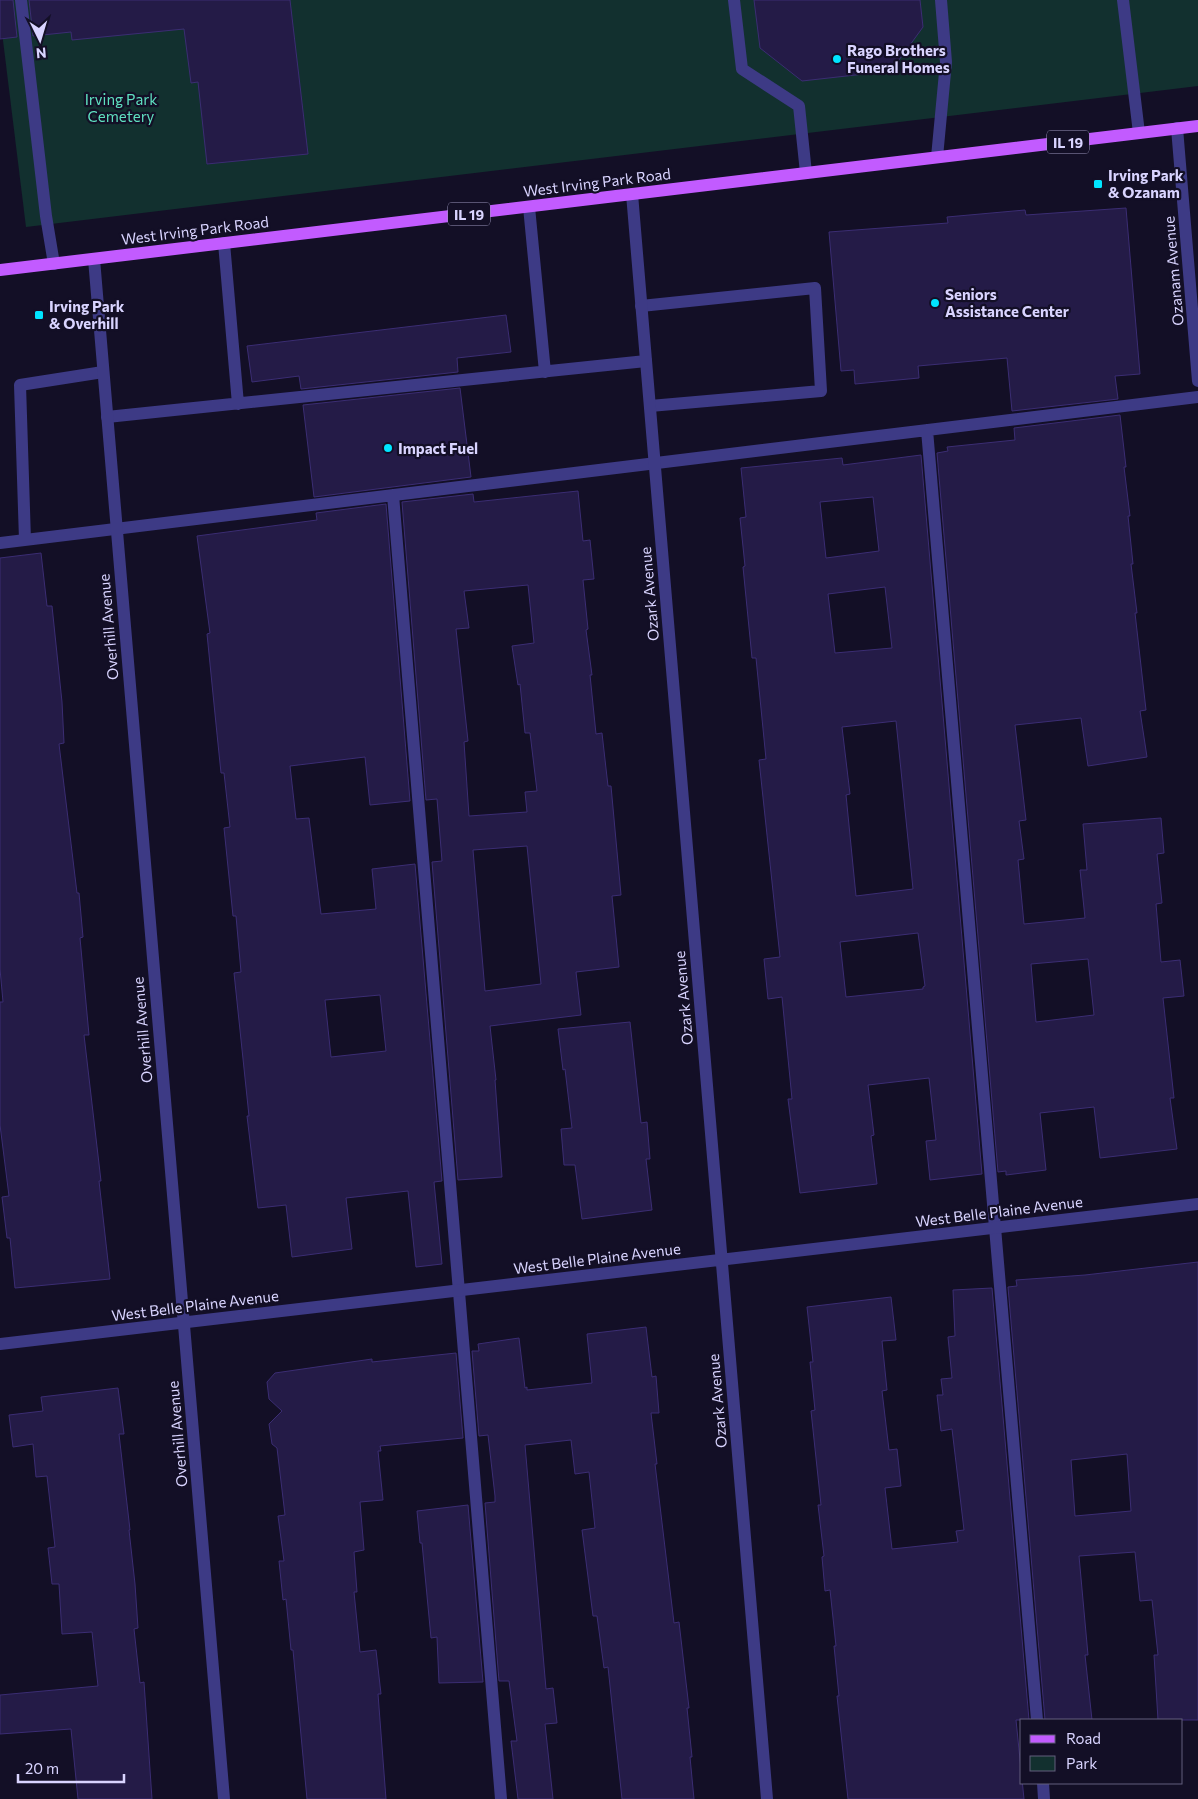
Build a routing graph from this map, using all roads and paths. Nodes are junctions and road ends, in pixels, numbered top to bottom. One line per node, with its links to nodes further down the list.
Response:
1 (20, 0): 14 (street)
2 (734, 0): 9 (street)
3 (941, 0): 8 (street)
4 (1123, 0): 7 (street)
5 (1198, 126): 6 (main road, West Irving Park Road / IL 19)
6 (1177, 128): 7 (main road, West Irving Park Road / IL 19); 20 (street, Ozanam Avenue)
7 (1139, 133): 8 (main road, West Irving Park Road / IL 19)
8 (937, 157): 9 (main road, West Irving Park Road / IL 19)
9 (806, 173): 10 (main road, West Irving Park Road / IL 19)
10 (632, 194): 11 (main road, West Irving Park Road / IL 19); 16 (street, Ozark Avenue)
11 (529, 207): 12 (main road, West Irving Park Road / IL 19); 19 (street)
12 (224, 243): 13 (main road, West Irving Park Road / IL 19); 22 (street)
13 (94, 259): 14 (main road, West Irving Park Road / IL 19); 18 (street, Overhill Avenue)
14 (54, 264): 15 (main road, West Irving Park Road / IL 19)
15 (0, 270)
16 (641, 306): 17 (street, Ozark Avenue); 23 (street)
17 (646, 361): 19 (street); 23 (street, Ozark Avenue)
18 (103, 372): 24 (street, Overhill Avenue); 29 (street)
19 (545, 372): 22 (street)
20 (1198, 381)
21 (1198, 397): 25 (street)
22 (238, 404): 24 (street)
23 (650, 406): 26 (street, Ozark Avenue)
24 (107, 417): 28 (street, Overhill Avenue)
25 (927, 430): 26 (street); 32 (street)
26 (655, 464): 27 (street); 33 (street, Ozark Avenue)
27 (393, 495): 28 (street); 34 (street)
28 (116, 528): 29 (street); 35 (street, Overhill Avenue)
29 (25, 540): 30 (street)
30 (0, 543)
31 (1198, 1204): 32 (street, West Belle Plaine Avenue)
32 (995, 1228): 33 (street, West Belle Plaine Avenue); 37 (street)
33 (722, 1260): 34 (street, West Belle Plaine Avenue); 41 (street, Ozark Avenue)
34 (459, 1290): 35 (street, West Belle Plaine Avenue); 40 (street)
35 (184, 1322): 36 (street, West Belle Plaine Avenue); 39 (street, Overhill Avenue)
36 (0, 1344)
37 (1037, 1719)
38 (1043, 1784): 42 (street)
39 (224, 1799)
40 (501, 1799)
41 (767, 1799)
42 (1044, 1799)

